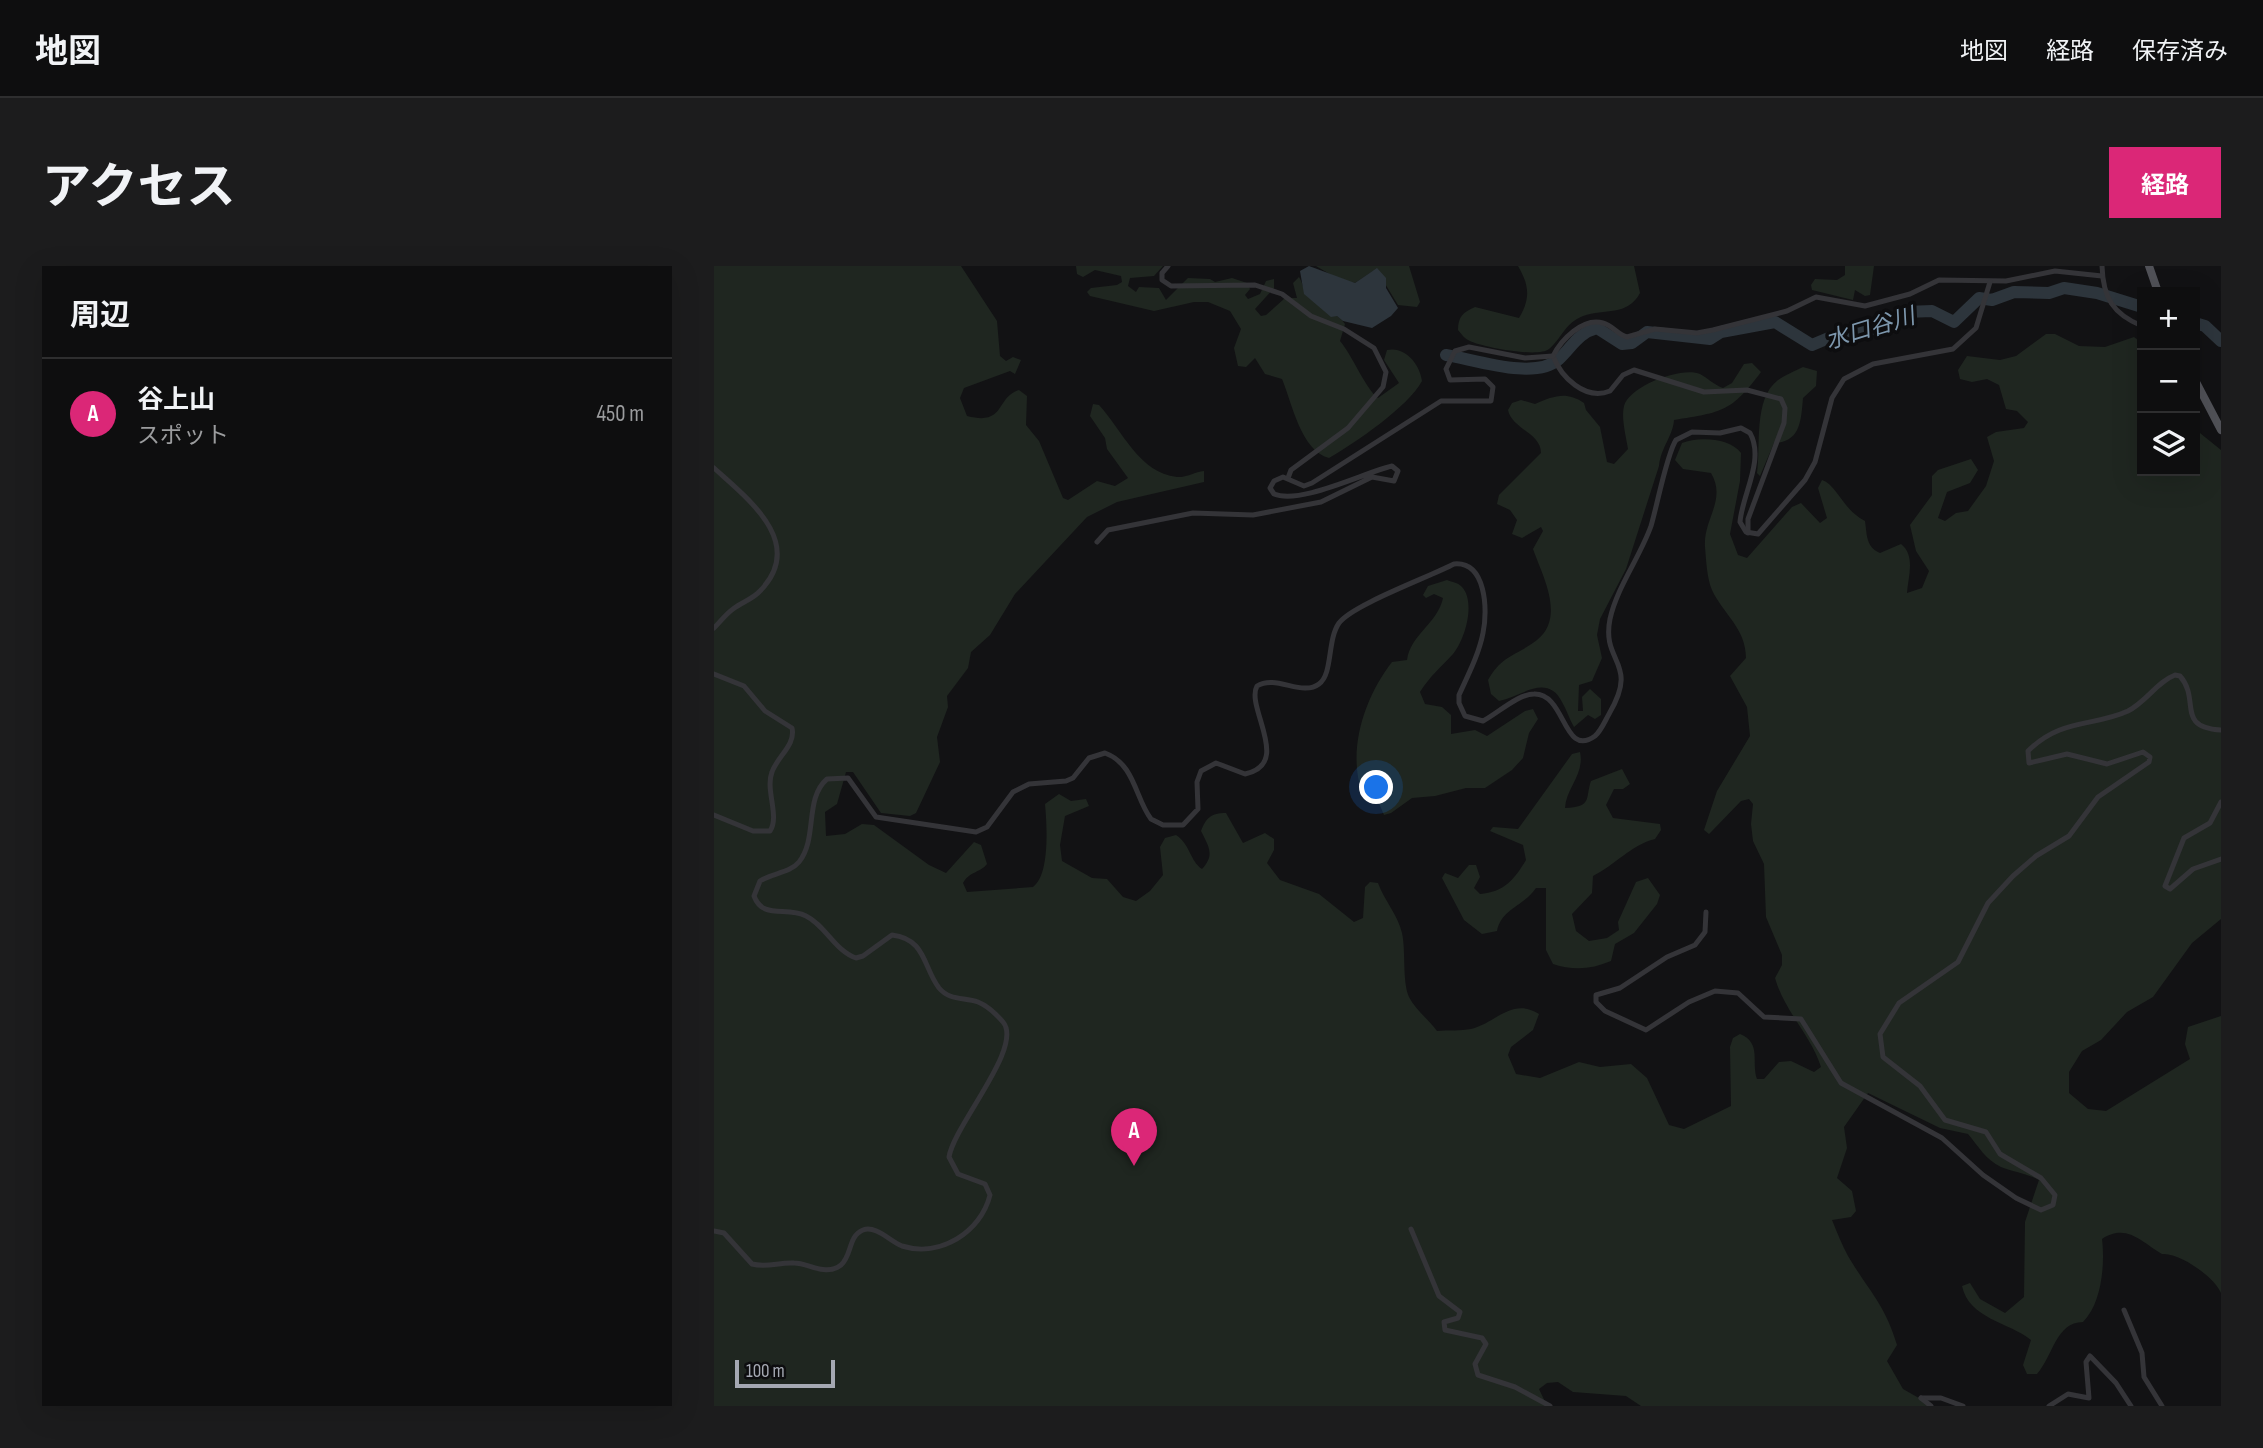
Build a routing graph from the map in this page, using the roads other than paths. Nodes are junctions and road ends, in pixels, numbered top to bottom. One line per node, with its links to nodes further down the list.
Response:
1 (1168, 266): 12 (street)
2 (2102, 266): 4 (street)
3 (2149, 266): 6 (main road)
4 (2102, 276): 5 (street); 7 (street)
5 (1990, 282): 8 (street); 13 (street)
6 (2156, 287)
7 (2137, 323)
8 (1553, 355): 12 (street); 13 (street)
9 (2200, 390): 10 (main road)
10 (2221, 430)
11 (714, 468): 15 (street)
12 (1288, 478): 14 (street)
13 (1748, 533): 23 (street)
14 (1097, 542)
15 (714, 628)
16 (714, 674): 19 (street)
17 (2221, 730): 21 (street)
18 (2221, 802): 20 (street)
19 (714, 815)
20 (2221, 859)
21 (1706, 912)
22 (1411, 1229): 25 (street)
23 (714, 1231)
24 (2124, 1310): 30 (street)
25 (1550, 1406)
26 (1931, 1406): 27 (street)
27 (1963, 1406)
28 (2049, 1406): 29 (street)
29 (2131, 1406)
30 (2162, 1406)

